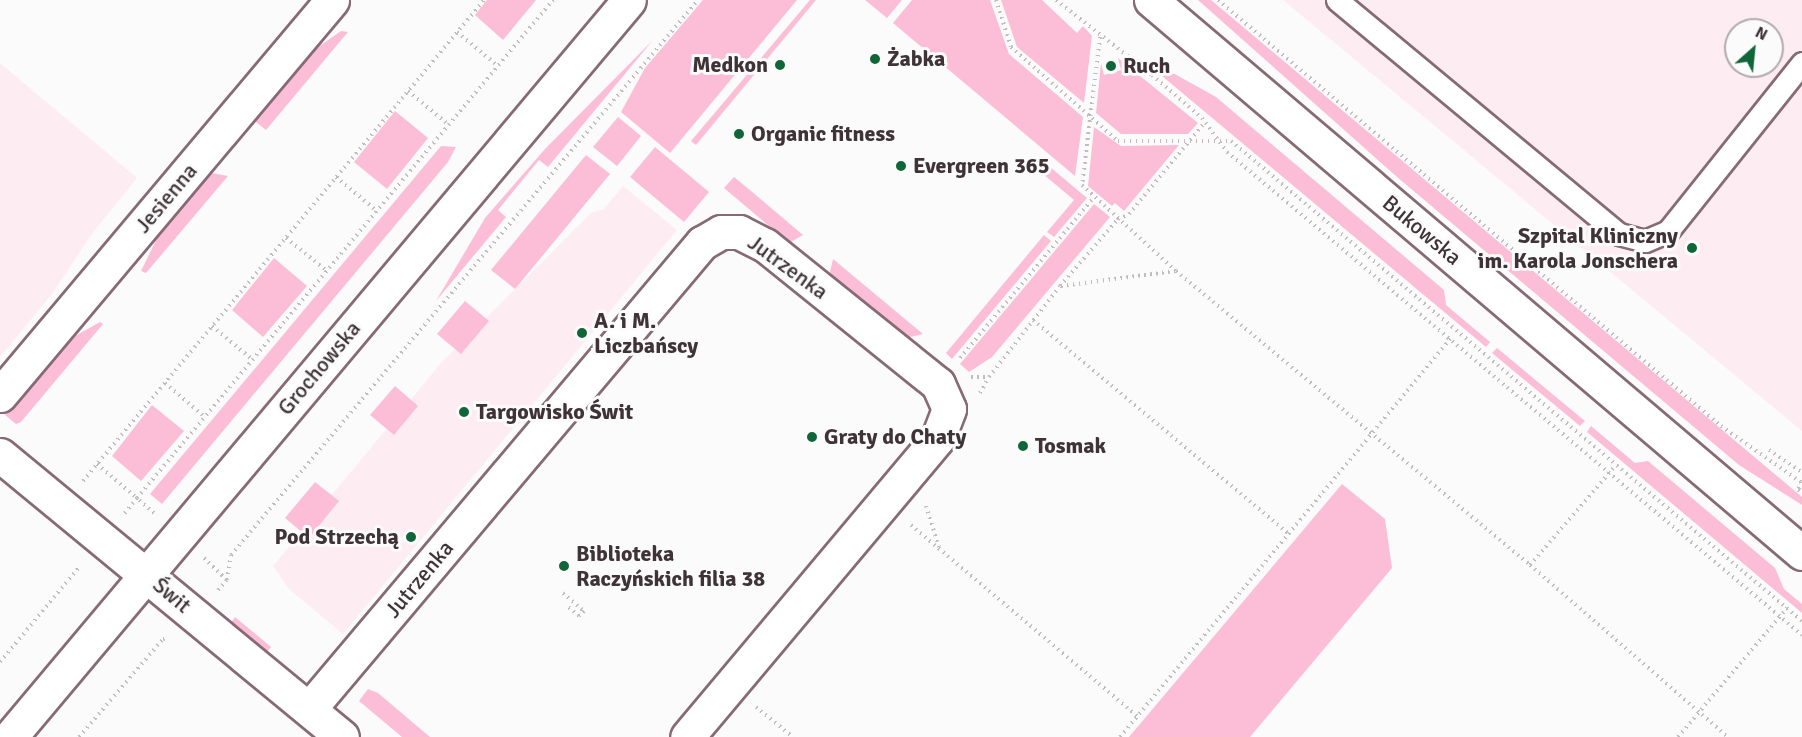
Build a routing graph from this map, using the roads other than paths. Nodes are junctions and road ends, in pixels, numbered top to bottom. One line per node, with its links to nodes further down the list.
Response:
1 (332, 0): 6 (street, Jesienna)
2 (629, 0): 9 (street, Grochowska)
3 (1151, 0): 8 (street, Bukowska)
4 (1337, 0): 5 (lane)
5 (1802, 63)
6 (0, 395)
7 (0, 455): 9 (street, Świt)
8 (1802, 553)
9 (147, 574): 10 (street, Świt); 11 (street, Grochowska)
10 (309, 710): 12 (street, Świt); 13 (street, Jutrzenka)
11 (10, 737)
12 (342, 737)
13 (687, 737)

